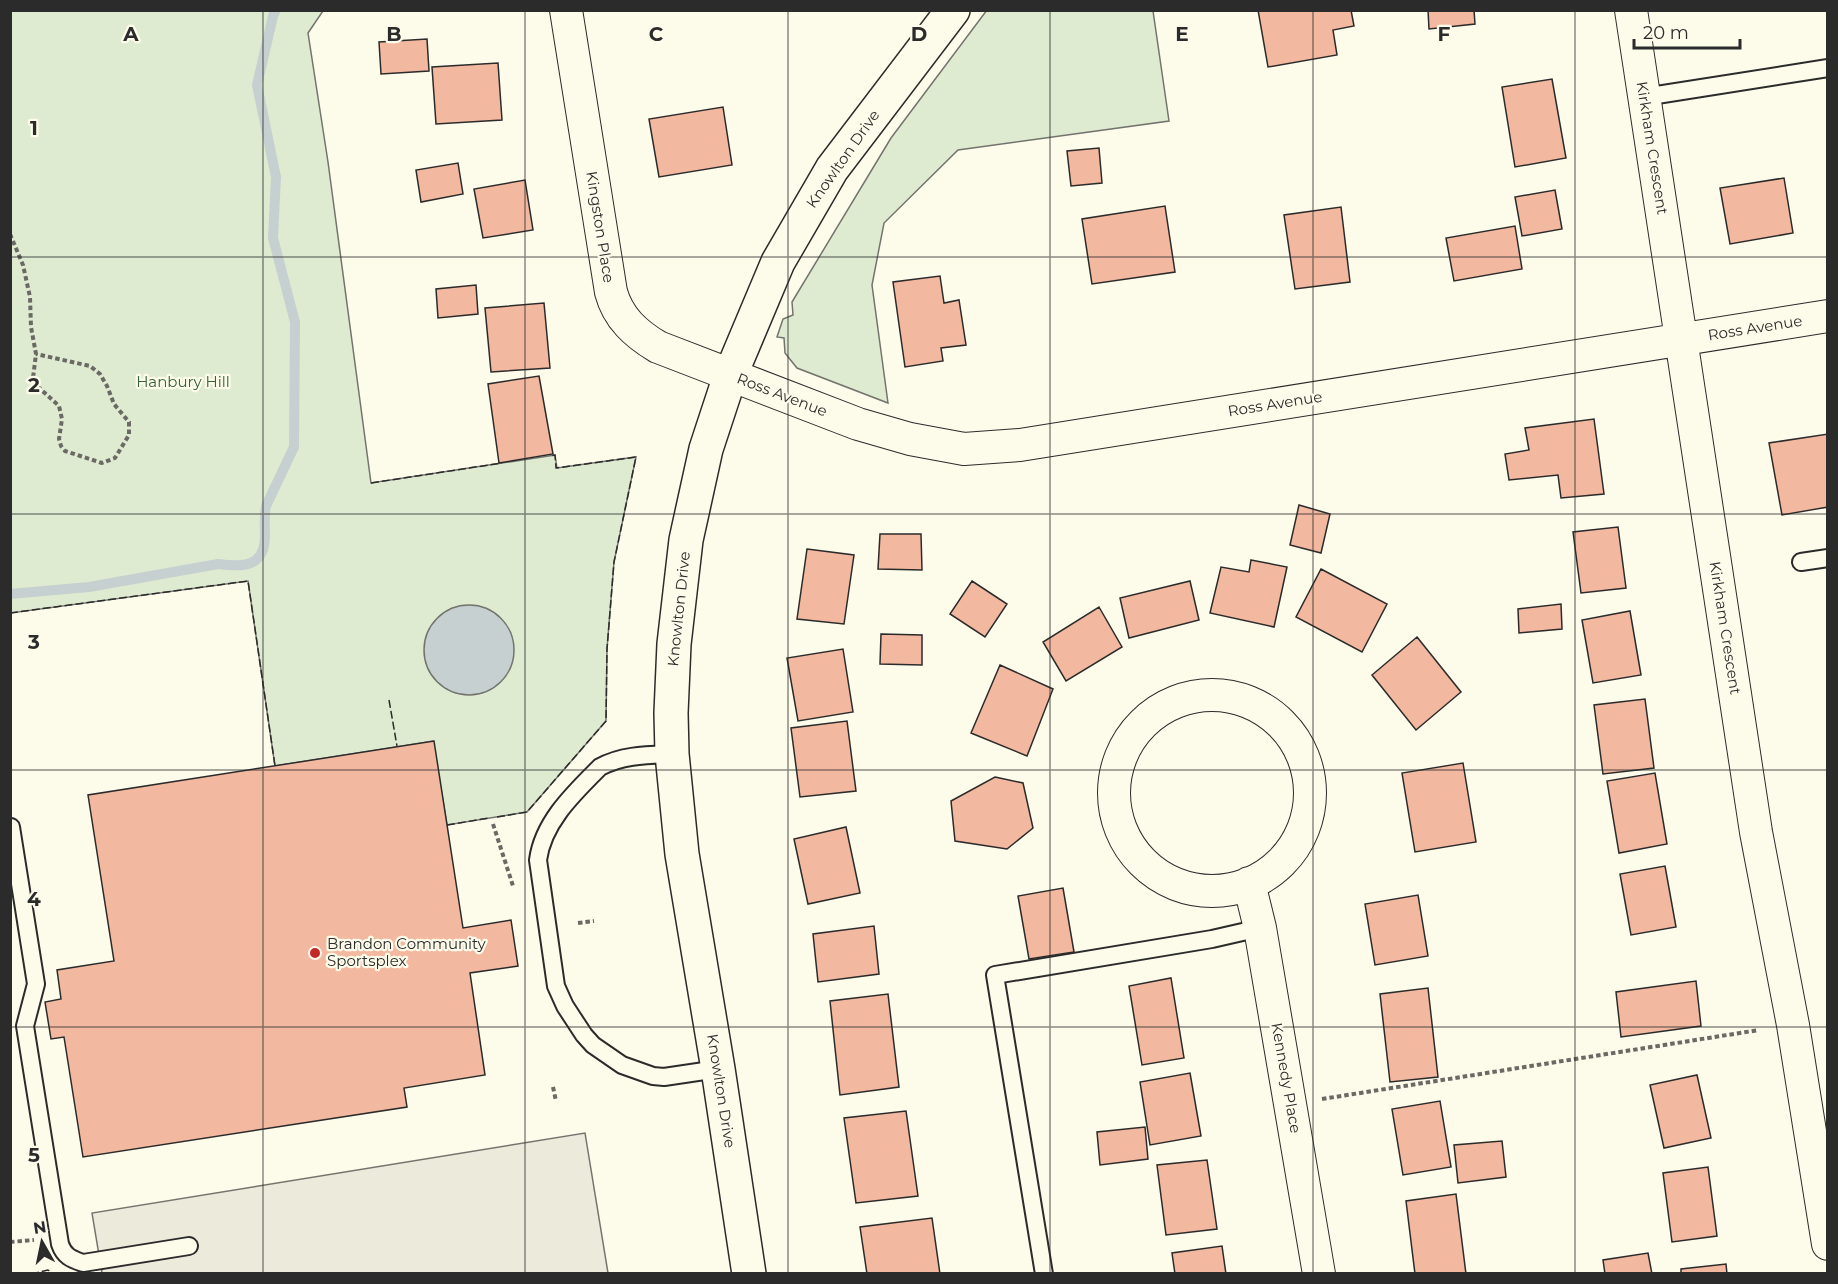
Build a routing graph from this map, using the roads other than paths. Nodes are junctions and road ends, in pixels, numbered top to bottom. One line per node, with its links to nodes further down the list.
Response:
1 (566, 10): 8 (street, Kingston Place)
2 (953, 10): 8 (street, Knowlton Drive)
3 (1631, 10): 5 (street, Kirkham Crescent)
4 (1827, 68): 5 (lane)
5 (1644, 97): 7 (street, Kirkham Crescent)
6 (1827, 316): 7 (street, Ross Avenue)
7 (1682, 339): 8 (street, Ross Avenue); 16 (street, Kirkham Crescent)
8 (730, 376): 11 (street, Knowlton Drive)
9 (1827, 558): 10 (lane)
10 (1801, 562)
11 (672, 754): 15 (street, Knowlton Drive); 15 (lane)
12 (11, 827): 17 (lane)
13 (1249, 883): 13 (street); 14 (street, Kennedy Place)
14 (1260, 928): 19 (lane); 20 (street, Kennedy Place)
15 (718, 1070): 18 (street, Knowlton Drive)
16 (1827, 1244)
17 (189, 1246)
18 (749, 1274)
19 (1044, 1274)
20 (1319, 1274)

